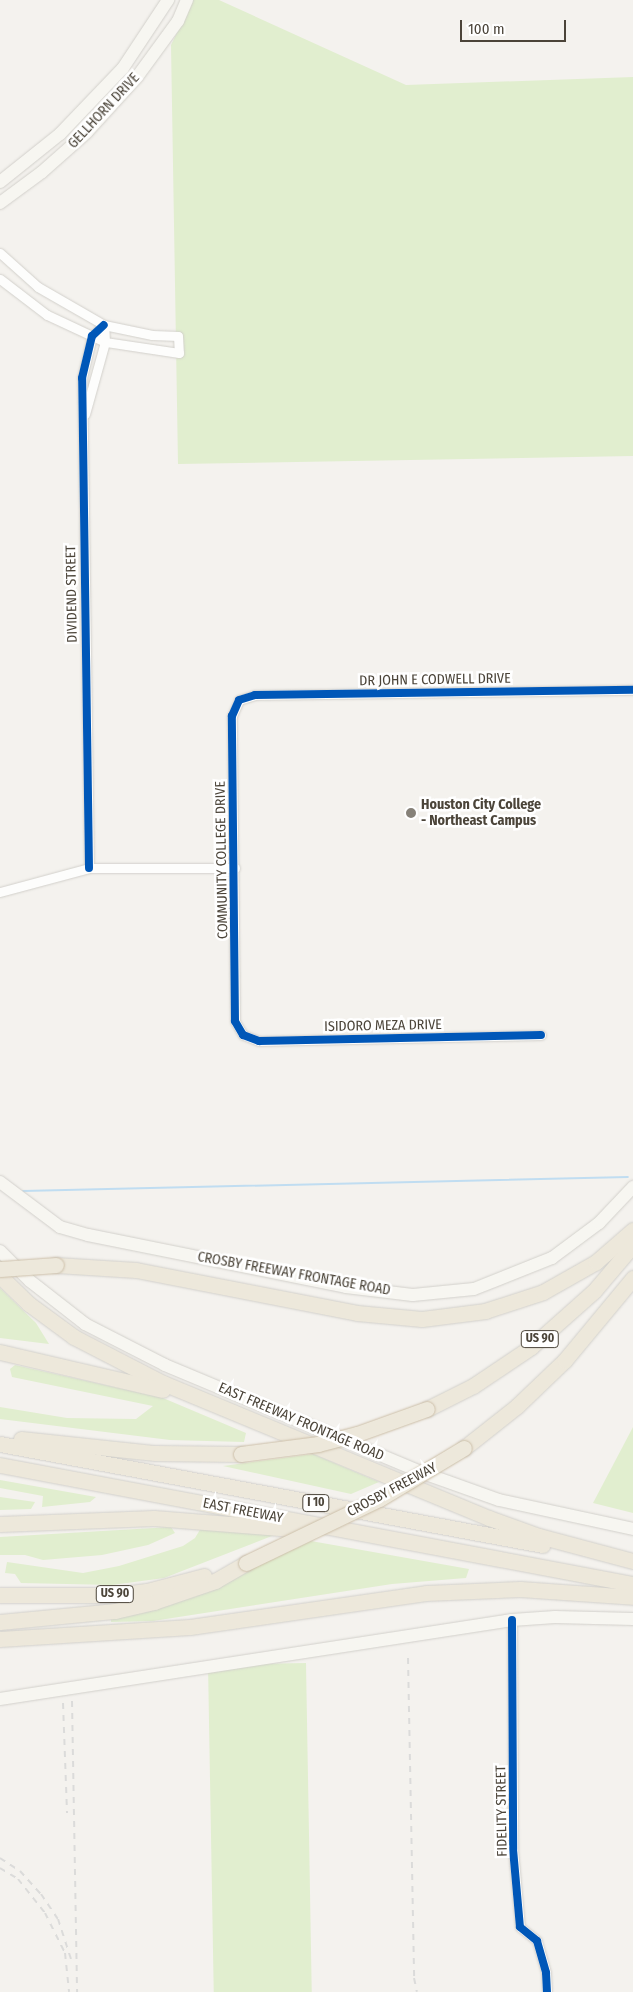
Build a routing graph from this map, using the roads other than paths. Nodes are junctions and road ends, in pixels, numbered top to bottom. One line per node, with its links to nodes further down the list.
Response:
1 (168, 0): 3 (main road, GELLHORN DRIVE)
2 (187, 0): 4 (main road, GELLHORN DRIVE)
3 (60, 134): 4 (main road); 5 (main road, GELLHORN DRIVE)
4 (74, 145): 6 (main road, GELLHORN DRIVE)
5 (0, 182)
6 (0, 203)
7 (0, 253): 9 (street)
8 (0, 279): 10 (street)
9 (104, 325): 10 (street); 11 (street, DIVIDEND STREET); 11 (street)
10 (92, 336): 11 (street); 12 (street, DIVIDEND STREET)
11 (105, 342): 12 (street, DIVIDEND STREET)
12 (81, 429): 15 (street, DIVIDEND STREET)
13 (633, 690): 14 (street, DR JOHN E CODWELL DRIVE)
14 (239, 700): 16 (street, COMMUNITY COLLEGE DRIVE)
15 (89, 868): 16 (street); 17 (street)
16 (235, 868): 18 (street, COMMUNITY COLLEGE DRIVE)
17 (0, 892)
18 (235, 1021): 19 (street, ISIDORO MEZA DRIVE)
19 (541, 1035)
20 (0, 1182): 21 (main road, CROSBY FREEWAY FRONTAGE ROAD)
21 (633, 1187)
22 (633, 1230): 25 (highway, bridge)
23 (633, 1245): 30 (highway, US 90, bridge)
24 (0, 1251): 34 (main road, EAST FREEWAY FRONTAGE ROAD)
25 (0, 1269)
26 (0, 1276): 29 (highway)
27 (633, 1278): 37 (highway, CROSBY FREEWAY / US 90, bridge)
28 (0, 1352): 29 (highway)
29 (208, 1403): 36 (highway)
30 (0, 1437)
31 (0, 1444): 36 (highway, EAST FREEWAY / I 10)
32 (0, 1465): 35 (highway, EAST FREEWAY / I 10)
33 (0, 1524): 35 (highway)
34 (633, 1529)
35 (389, 1538): 38 (highway, EAST FREEWAY / I 10)
36 (633, 1562)
37 (214, 1578): 39 (highway, CROSBY FREEWAY / US 90); 43 (highway)
38 (633, 1584)
39 (7, 1596)
40 (633, 1597): 44 (highway)
41 (633, 1619): 42 (main road)
42 (512, 1620): 45 (main road); 46 (street, FIDELITY STREET)
43 (0, 1622)
44 (0, 1639)
45 (0, 1700)
46 (546, 1992)

